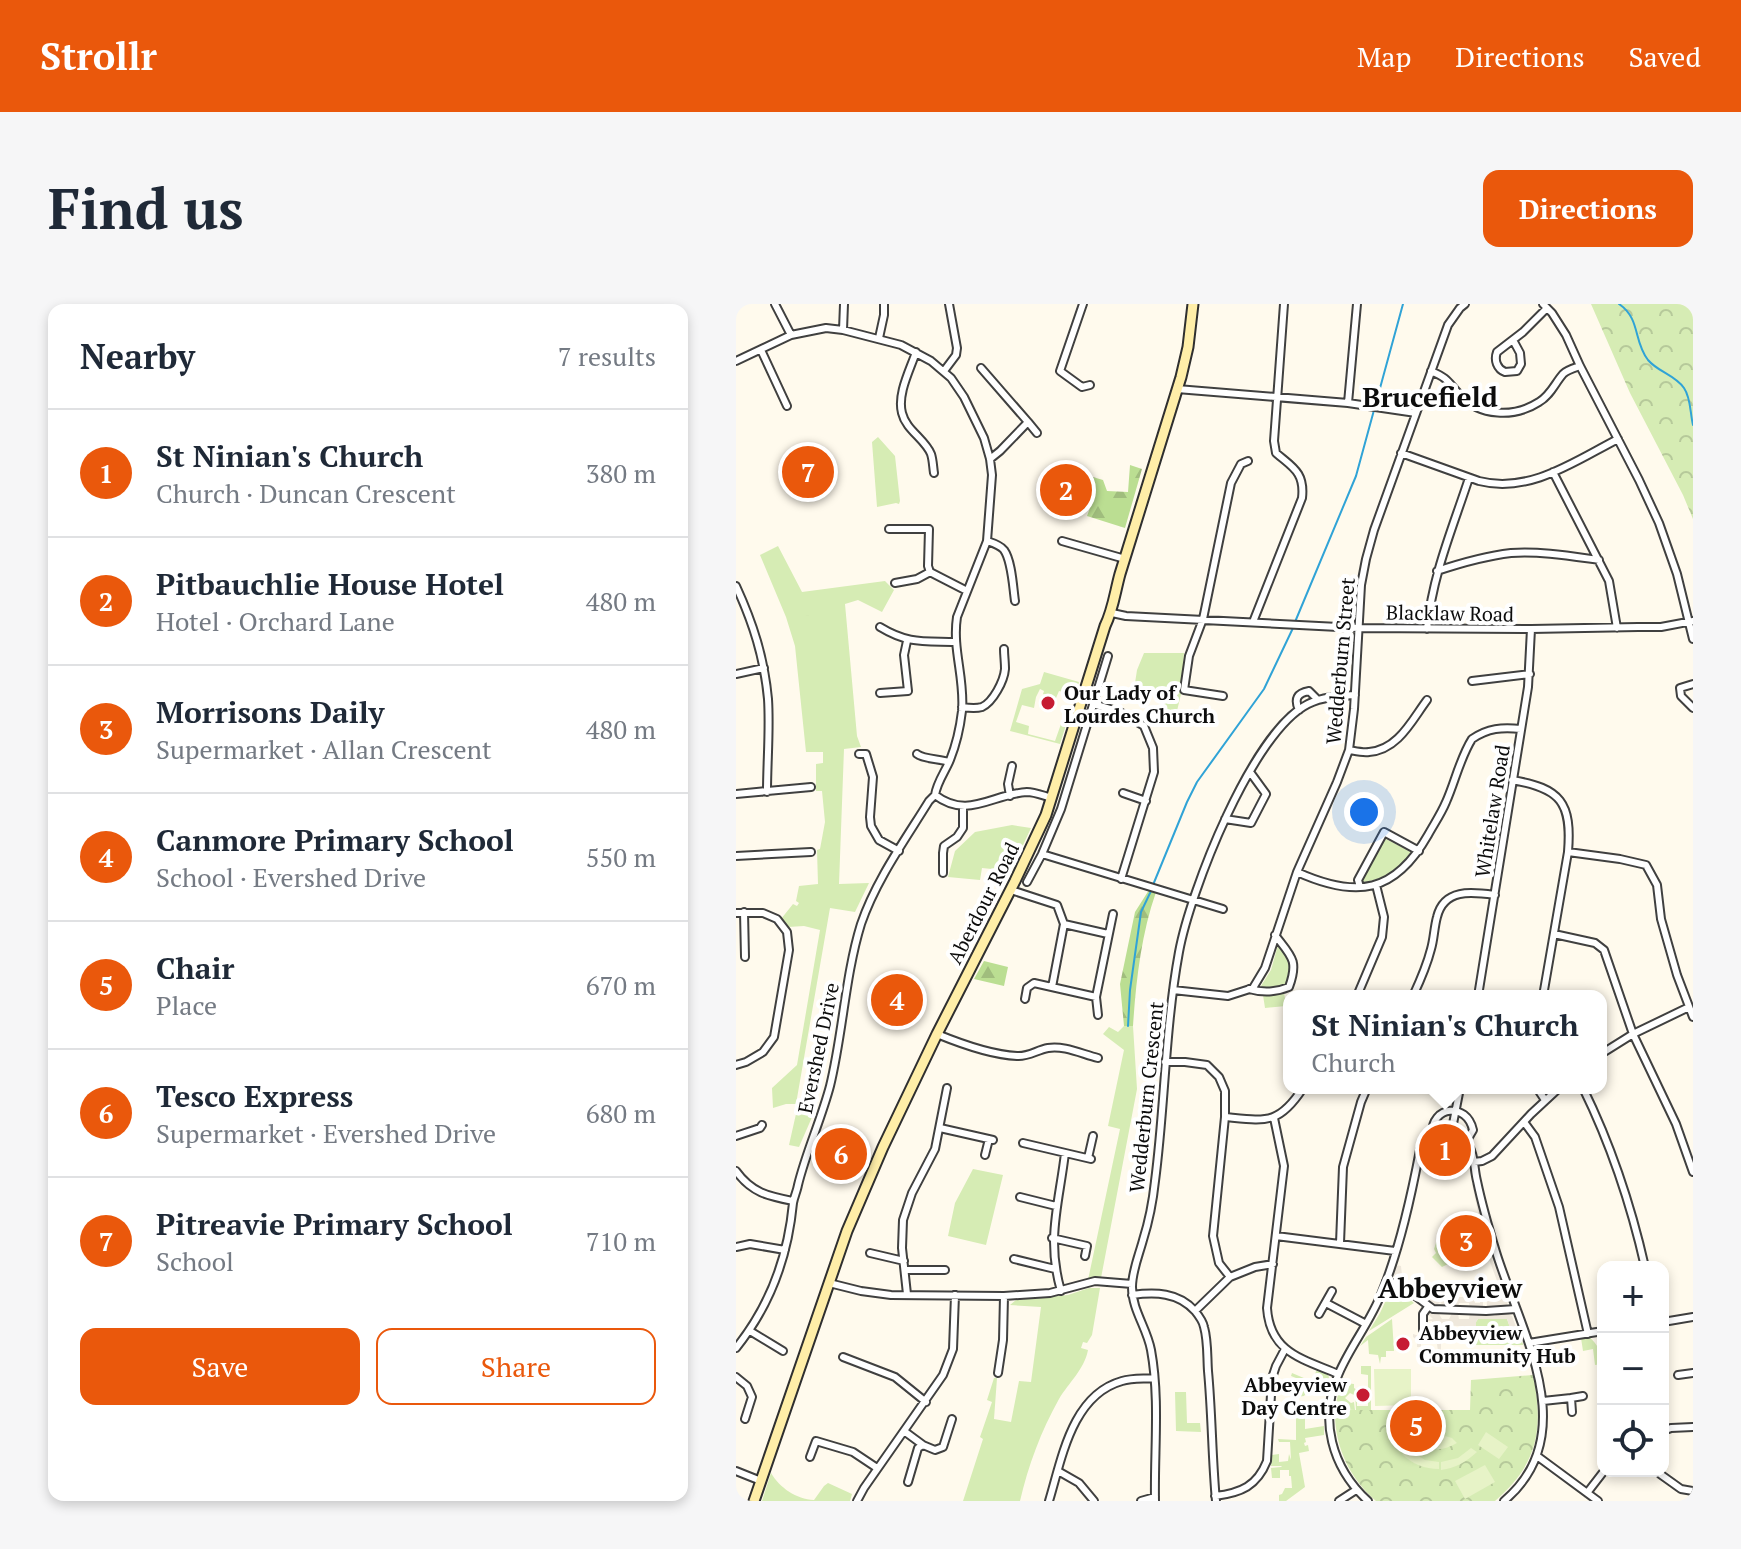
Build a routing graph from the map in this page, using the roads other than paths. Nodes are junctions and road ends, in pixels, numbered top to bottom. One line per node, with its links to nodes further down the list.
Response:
1 (775, 304): 12 (street)
2 (844, 304): 11 (street)
3 (884, 304): 13 (street)
4 (949, 304): 20 (street)
5 (1083, 304): 22 (street)
6 (1193, 304): 23 (main road, Aberdour Road)
7 (1284, 304): 24 (street)
8 (1357, 304): 25 (street)
9 (1465, 304): 21 (street, Wedderburn Street)
10 (1545, 306): 14 (street); 18 (street)
11 (843, 330): 12 (street); 13 (street)
12 (791, 335): 15 (street)
13 (879, 338): 16 (street)
14 (1513, 340): 14 (street)
15 (761, 350): 17 (street); 26 (street)
16 (916, 352): 20 (street); 35 (street)
17 (736, 361)
18 (1580, 366): 21 (street); 30 (street)
19 (981, 368): 28 (street)
20 (944, 371): 32 (street)
21 (1431, 371): 27 (street, Wedderburn Street)
22 (1085, 389)
23 (1177, 389): 24 (street); 40 (main road, Aberdour Road)
24 (1276, 396): 25 (street); 50 (street)
25 (1348, 403): 27 (street)
26 (787, 406)
27 (1416, 413): 31 (street, Wedderburn Street)
28 (1028, 422): 29 (street); 32 (street)
29 (1037, 433)
30 (1618, 439): 34 (street); 51 (street)
31 (1401, 453): 36 (street); 53 (street, Wedderburn Street)
32 (990, 459): 38 (street)
33 (1248, 461): 49 (street)
34 (1553, 472): 36 (street); 41 (street)
35 (934, 473)
36 (1469, 478): 42 (street)
37 (889, 529): 43 (street)
38 (987, 541): 46 (street); 47 (street)
39 (1062, 541): 40 (street)
40 (1125, 559): 48 (main road, Aberdour Road)
41 (1599, 560): 42 (street); 54 (street)
42 (1437, 571): 55 (street)
43 (930, 572): 44 (street); 46 (street)
44 (895, 583)
45 (736, 586): 62 (street)
46 (967, 591): 59 (street)
47 (1005, 597)
48 (1112, 613): 49 (street, Blacklaw Road); 63 (main road, Aberdour Road)
49 (1203, 619): 50 (street, Blacklaw Road); 75 (street)
50 (1253, 622): 53 (street, Blacklaw Road)
51 (1691, 622): 54 (street, Blacklaw Road); 57 (street)
52 (880, 627): 58 (street)
53 (1358, 628): 55 (street, Blacklaw Road); 74 (street, Wedderburn Street)
54 (1617, 628): 56 (street, Blacklaw Road)
55 (1427, 629): 56 (street, Blacklaw Road)
56 (1531, 629): 66 (street, Whitelaw Road)
57 (1693, 639)
58 (907, 641): 59 (street); 71 (street)
59 (955, 642): 79 (street, Evershed Drive)
60 (1004, 649): 69 (street)
61 (1108, 656): 64 (street, Aberdour Road)
62 (764, 668): 65 (street); 91 (street)
63 (1092, 670): 64 (street); 96 (main road, Aberdour Road)
64 (1103, 673): 78 (street, Aberdour Road)
65 (736, 674)
66 (1530, 674): 67 (street); 82 (street, Whitelaw Road)
67 (1472, 681)
68 (1693, 684): 80 (street)
69 (998, 688): 72 (street); 79 (street)
70 (918, 690): 71 (street)
71 (908, 691): 73 (street)
72 (1006, 692)
73 (880, 693)
74 (1355, 695): 76 (street, Wedderburn Crescent); 84 (street, Wedderburn Street)
75 (1223, 696)
76 (1318, 700): 81 (street, Wedderburn Crescent); 81 (street, Wedderburn Crescent)
77 (1427, 700): 84 (street)
78 (1093, 704): 97 (street); 106 (street, Aberdour Road)
79 (962, 707): 85 (street, Evershed Drive)
80 (1693, 708)
81 (1299, 710): 88 (street, Wedderburn Crescent)
82 (1521, 729): 89 (street, Whitelaw Road); 103 (street)
83 (871, 746): 100 (street)
84 (1349, 750): 108 (street, Wedderburn Street)
85 (949, 762): 87 (street); 94 (street, Evershed Drive)
86 (1012, 766): 95 (street)
87 (921, 769)
88 (1250, 772): 99 (street, Wedderburn Crescent); 99 (street)
89 (1512, 780): 105 (street); 115 (street, Whitelaw Road)
90 (811, 787): 91 (street)
91 (767, 792): 93 (street)
92 (1123, 793): 97 (street)
93 (736, 794)
94 (935, 795): 98 (street); 102 (street, Evershed Drive)
95 (1010, 796): 96 (street); 98 (street)
96 (1052, 798): 114 (main road, Aberdour Road)
97 (1146, 801): 110 (street)
98 (963, 807): 109 (street)
99 (1225, 819): 116 (street, Wedderburn Crescent)
100 (875, 836): 101 (street); 102 (street)
101 (866, 841)
102 (899, 851): 169 (street, Evershed Drive)
103 (1419, 851): 112 (street); 113 (street)
104 (811, 852): 107 (street)
105 (1568, 852): 122 (street); 134 (street)
106 (1042, 854): 110 (street); 111 (street, Aberdour Road)
107 (736, 856)
108 (1297, 872): 113 (street); 123 (street, Wedderburn Street)
109 (943, 873)
110 (1121, 879): 116 (street)
111 (1027, 882)
112 (1376, 885): 113 (street); 128 (street)
113 (1360, 887)
114 (1011, 890): 120 (street); 137 (main road, Aberdour Road)
115 (1495, 895): 129 (street); 130 (street, Whitelaw Road)
116 (1193, 901): 117 (street); 127 (street, Wedderburn Crescent)
117 (1223, 909)
118 (740, 912): 124 (street); 142 (street)
119 (1113, 914): 121 (street)
120 (1064, 924): 121 (street); 125 (street)
121 (1108, 934): 132 (street)
122 (1554, 934): 131 (street); 138 (street)
123 (1275, 935): 126 (street, Wedderburn Street); 126 (street)
124 (747, 952)
125 (1052, 987): 132 (street); 133 (street)
126 (1249, 989): 127 (street)
127 (1173, 990): 141 (street, Wedderburn Crescent)
128 (1360, 990)
129 (1415, 990)
130 (1479, 990)
131 (1544, 990)
132 (1096, 997): 135 (street)
133 (1025, 999)
134 (1689, 1007): 136 (street); 138 (street)
135 (1098, 1015)
136 (1693, 1017)
137 (937, 1034): 140 (street); 188 (main road, Aberdour Road)
138 (1633, 1034): 139 (street); 167 (street)
139 (1607, 1050)
140 (1098, 1058)
141 (1165, 1062): 152 (street); 189 (street, Wedderburn Crescent)
142 (736, 1065)
143 (947, 1088): 156 (street)
144 (1299, 1094): 153 (street)
145 (1364, 1094): 173 (street)
146 (1459, 1094): 151 (street)
147 (1541, 1094): 150 (street)
148 (1552, 1094): 150 (street)
149 (1586, 1094): 181 (street)
150 (1545, 1100): 154 (street)
151 (1455, 1111): 157 (street); 158 (street); 161 (street)
152 (1225, 1117): 153 (street); 186 (street)
153 (1274, 1118): 171 (street)
154 (1524, 1122): 165 (street); 207 (street)
155 (762, 1125): 159 (street)
156 (940, 1128): 164 (street); 180 (street)
157 (1451, 1134): 158 (street); 161 (street)
158 (1432, 1135): 176 (street)
159 (736, 1136)
160 (1093, 1136): 163 (street)
161 (1466, 1142): 165 (street)
162 (1023, 1143): 163 (street)
163 (1065, 1153): 170 (street)
164 (985, 1155)
165 (1474, 1162): 198 (street)
166 (736, 1171): 169 (street)
167 (1693, 1172)
168 (1020, 1197): 170 (street)
169 (793, 1201): 175 (street, Evershed Drive)
170 (1056, 1206): 172 (street)
171 (1276, 1236): 173 (street); 182 (street)
172 (1052, 1238): 178 (street); 183 (street)
173 (1340, 1243): 176 (street)
174 (736, 1247): 175 (street)
175 (785, 1250): 205 (street, Evershed Drive)
176 (1395, 1251): 187 (street)
177 (870, 1253): 180 (street)
178 (1085, 1256)
179 (1014, 1259): 183 (street)
180 (904, 1261): 184 (street)
181 (1643, 1261)
182 (1273, 1264): 186 (street); 210 (street)
183 (1055, 1269): 190 (street)
184 (905, 1270): 185 (street); 192 (street)
185 (945, 1270)
186 (1230, 1277): 199 (street)
187 (1386, 1281): 197 (street); 203 (street)
188 (829, 1283): 192 (street); 237 (main road, Aberdour Road)
189 (1132, 1284): 190 (street); 194 (street, Wedderburn Crescent)
190 (1061, 1291): 195 (street)
191 (1332, 1291): 196 (street)
192 (907, 1294): 193 (street)
193 (955, 1295): 195 (street); 222 (street)
194 (1132, 1295): 199 (street); 218 (street, Wedderburn Crescent)
195 (1004, 1296): 213 (street)
196 (1326, 1303): 200 (street); 203 (street)
197 (1428, 1307): 198 (street); 204 (street)
198 (1516, 1309): 208 (street)
199 (1195, 1311): 242 (street)
200 (1319, 1314)
201 (1693, 1317): 202 (street)
202 (1669, 1321)
203 (1366, 1324): 215 (street)
204 (1423, 1330)
205 (750, 1331): 209 (street, Evershed Drive); 211 (street)
206 (1597, 1332): 207 (street)
207 (1588, 1334): 208 (street)
208 (1529, 1343): 221 (street)
209 (736, 1348)
210 (1285, 1349): 215 (street); 242 (street)
211 (783, 1351)
212 (843, 1357): 222 (street)
213 (998, 1373)
214 (1693, 1373): 216 (street)
215 (1338, 1374): 239 (street)
216 (1678, 1375)
217 (736, 1377): 224 (street)
218 (1154, 1378): 234 (street); 243 (street, Wedderburn Crescent)
219 (1583, 1396): 220 (street)
220 (1571, 1398): 221 (street); 223 (street)
221 (1543, 1401): 230 (street)
222 (926, 1402): 228 (street)
223 (1572, 1412)
224 (745, 1419)
225 (952, 1419): 229 (street)
226 (1693, 1427): 227 (street)
227 (1669, 1429)
228 (904, 1431): 229 (street); 232 (street)
229 (923, 1445): 238 (street)
230 (1537, 1456): 241 (street); 251 (street)
231 (810, 1457): 232 (street)
232 (877, 1468): 245 (street)
233 (736, 1471): 237 (street)
234 (1058, 1471): 246 (street); 247 (street)
235 (1599, 1477): 241 (street)
236 (1664, 1477): 240 (street)
237 (761, 1481): 244 (main road, Aberdour Road)
238 (908, 1482)
239 (1356, 1490): 249 (street); 250 (street)
240 (1693, 1491)
241 (1587, 1493): 252 (street)
242 (1215, 1498)
243 (1155, 1499): 248 (street)
244 (754, 1501)
245 (857, 1501)
246 (1049, 1501)
247 (1094, 1501)
248 (1141, 1501)
249 (1339, 1501)
250 (1368, 1501)
251 (1504, 1501)
252 (1598, 1501)

